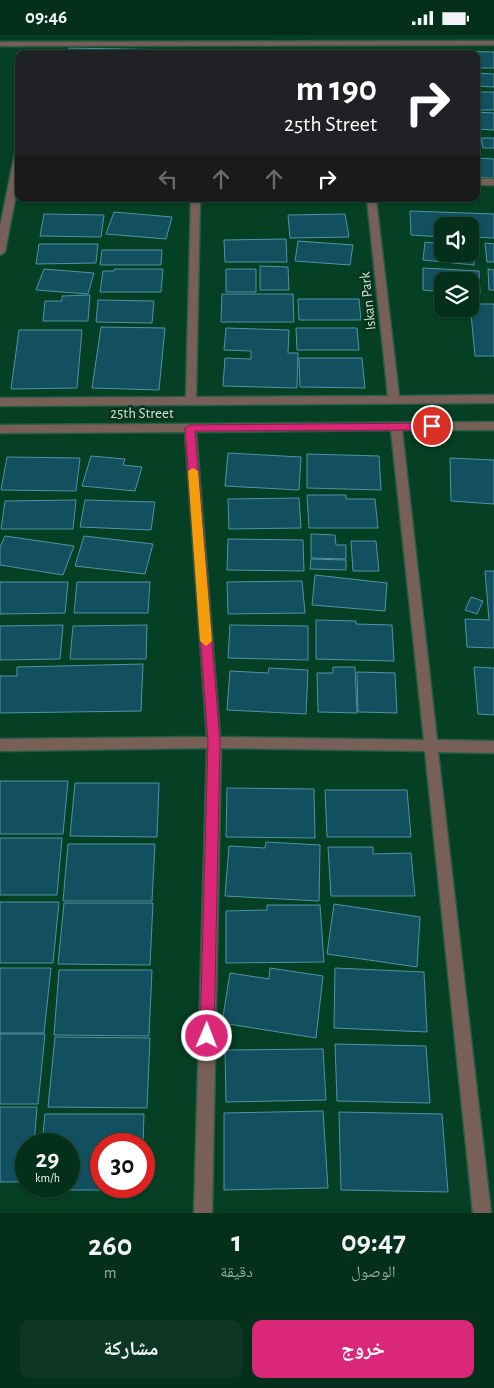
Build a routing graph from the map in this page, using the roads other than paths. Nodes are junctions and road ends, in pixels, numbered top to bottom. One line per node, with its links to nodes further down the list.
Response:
1 (40, 39): 2 (street); 5 (street)
2 (200, 39): 3 (street)
3 (358, 39): 4 (street)
4 (494, 43)
5 (0, 44)
6 (480, 182): 7 (street)
7 (494, 182)
8 (0, 183): 9 (street)
9 (15, 183)
10 (15, 187): 13 (street)
11 (196, 202): 16 (street)
12 (372, 202): 14 (street, Iskan Park)
13 (0, 252)
14 (394, 399): 15 (street, 25th Street); 16 (street, 25th Street)
15 (494, 399)
16 (191, 401): 17 (street, 25th Street)
17 (0, 402)
18 (494, 426): 19 (street, 25th Street)
19 (396, 427): 20 (street, 25th Street); 24 (street)
20 (190, 428): 21 (street, 25th Street); 22 (street)
21 (0, 429)
22 (214, 742): 23 (street); 24 (street); 26 (street)
23 (0, 745)
24 (431, 747): 25 (street); 27 (street)
25 (494, 747)
26 (203, 1213)
27 (482, 1213)

